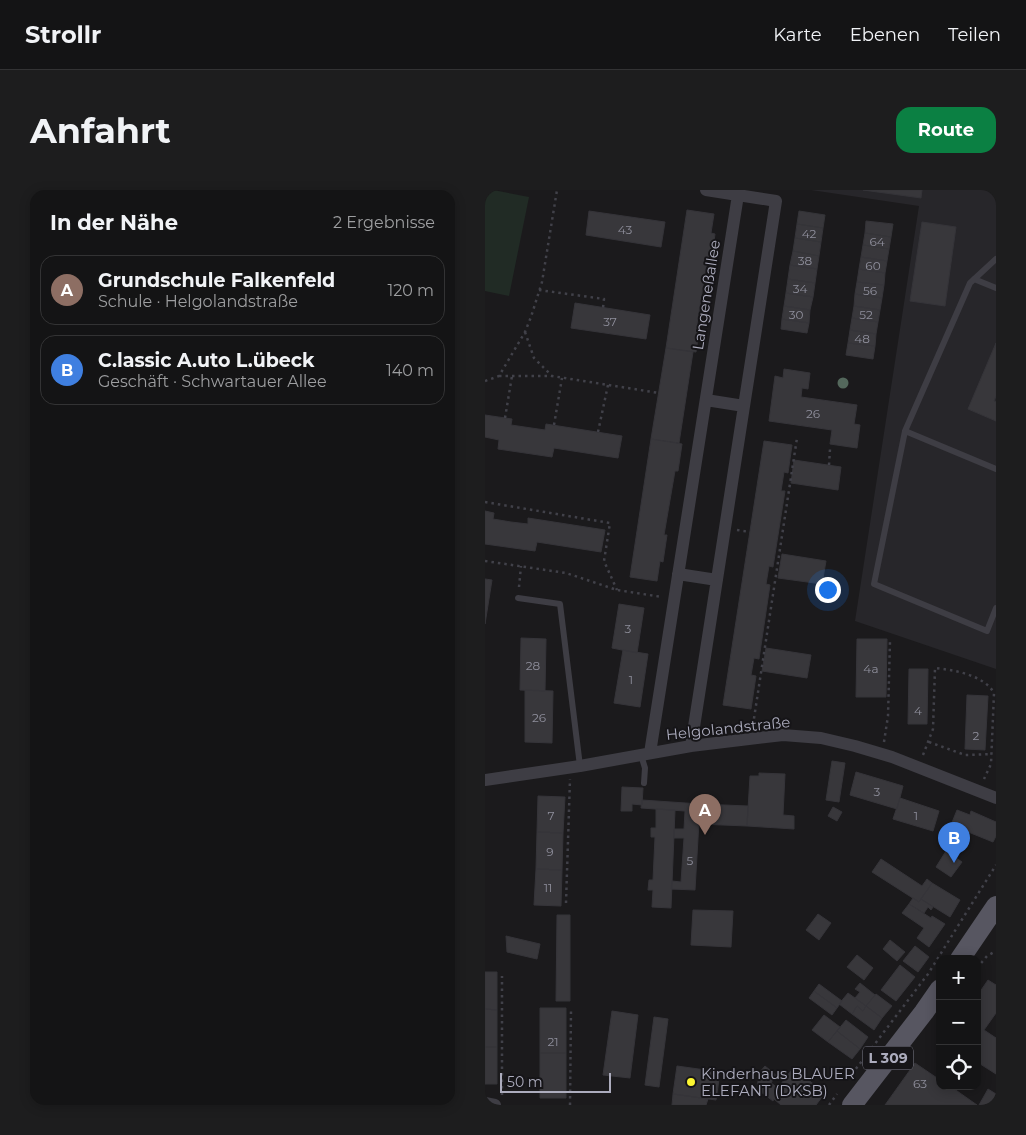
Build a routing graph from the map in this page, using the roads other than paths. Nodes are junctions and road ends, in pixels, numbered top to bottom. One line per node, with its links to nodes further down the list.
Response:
1 (706, 190): 2 (street)
2 (738, 195): 6 (street, Langeneßallee); 7 (street)
3 (996, 259): 4 (lane)
4 (974, 279): 5 (lane); 8 (lane)
5 (996, 288)
6 (706, 400): 7 (street); 10 (street, Langeneßallee)
7 (744, 406): 11 (street)
8 (905, 431): 9 (lane); 13 (lane)
9 (996, 469)
10 (678, 574): 11 (street); 15 (street, Langeneßallee)
11 (717, 580): 14 (street)
12 (517, 598): 16 (lane)
13 (996, 608)
14 (691, 746): 15 (street, Helgolandstraße); 19 (street, Helgolandstraße)
15 (645, 754): 16 (street, Helgolandstraße); 18 (lane)
16 (575, 767): 17 (street, Helgolandstraße)
17 (485, 780)
18 (644, 783)
19 (996, 798)
20 (994, 914): 21 (main road)
21 (963, 955)
22 (936, 995): 23 (main road, L 309)
23 (846, 1097)
24 (498, 1100): 25 (street)
25 (485, 1104)

